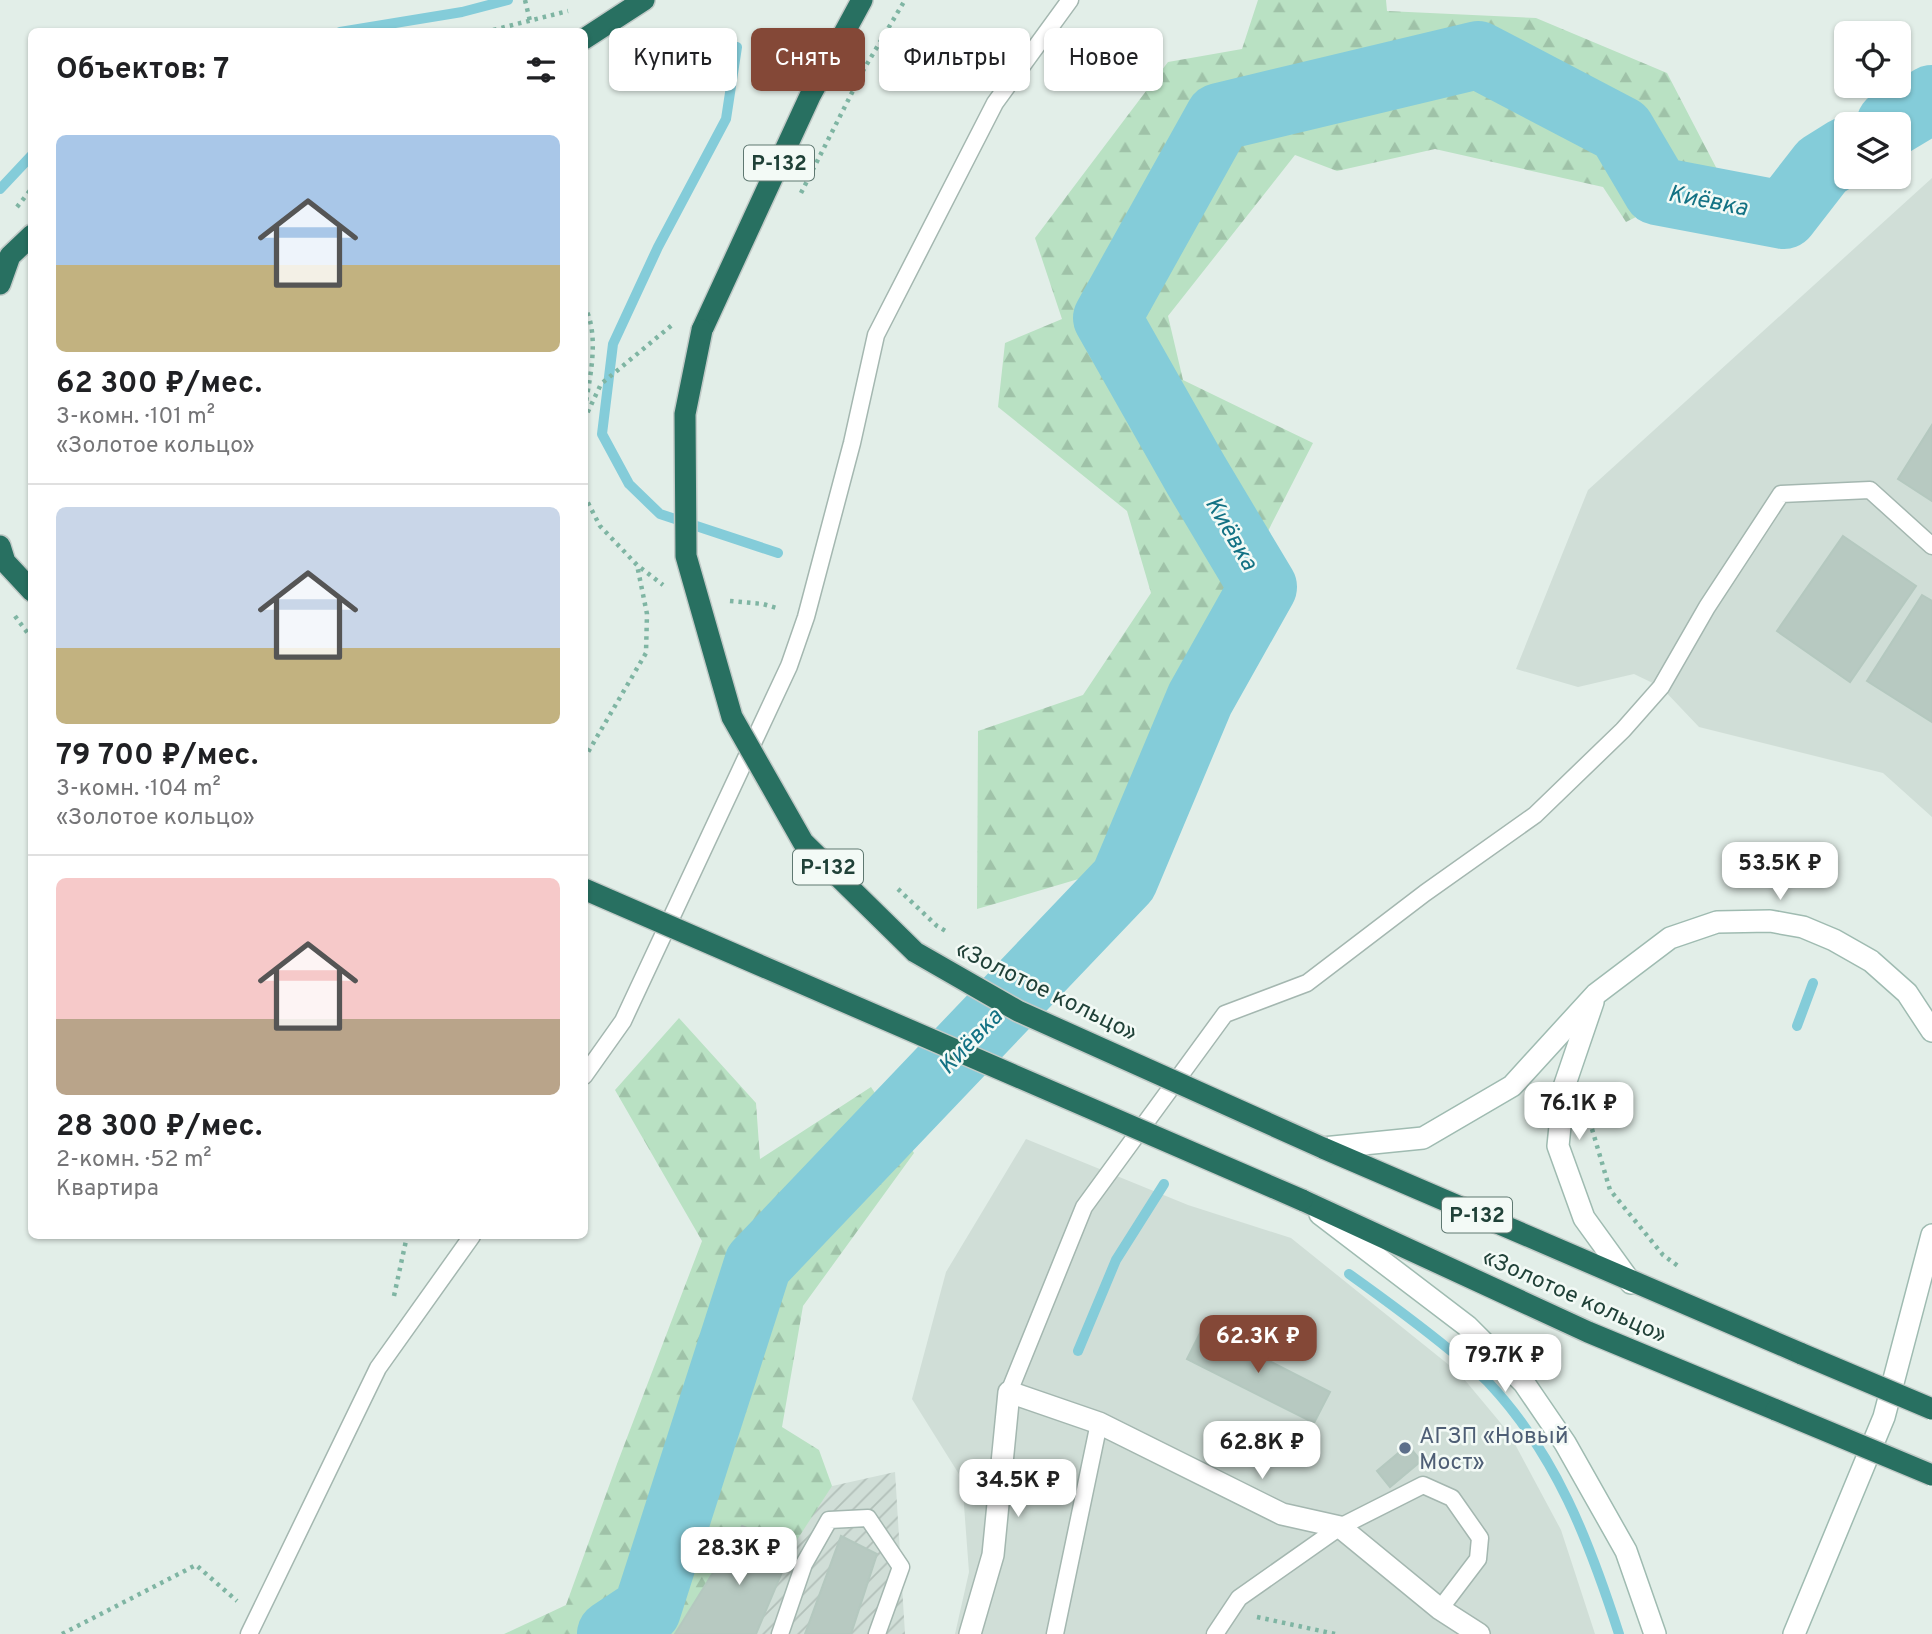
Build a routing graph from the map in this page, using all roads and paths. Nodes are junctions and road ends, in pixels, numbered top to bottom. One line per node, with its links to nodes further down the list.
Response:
1 (644, 0): 9 (highway)
2 (862, 0): 31 (highway, «Золотое кольцо» / Р-132, bridge)
3 (905, 0): 10 (path)
4 (1070, 0): 29 (lane)
5 (525, 2): 7 (path)
6 (574, 9): 7 (path)
7 (530, 21): 8 (path)
8 (501, 28)
9 (588, 36)
10 (796, 204)
11 (28, 239): 12 (highway)
12 (0, 284)
13 (588, 319): 15 (path)
14 (675, 322): 16 (path)
15 (588, 385)
16 (588, 412)
17 (588, 503): 23 (path)
18 (0, 546): 20 (highway)
19 (1932, 546): 37 (lane)
20 (28, 587)
21 (726, 594): 22 (path)
22 (730, 607)
23 (588, 752)
24 (889, 880): 26 (path, bridge)
25 (588, 891): 32 (highway, «Золотое кольцо» / Р-132, bridge)
26 (959, 939)
27 (1595, 994): 28 (main road); 31 (main road); 36 (main road)
28 (1932, 1031)
29 (588, 1070)
30 (1589, 1118): 35 (path)
31 (1323, 1148): 36 (highway, Р-132)
32 (1302, 1200): 40 (highway, «Золотое кольцо» / Р-132, bridge); 53 (main road)
33 (1932, 1235): 54 (main road)
34 (470, 1239): 44 (lane)
35 (1684, 1271)
36 (1631, 1283): 38 (highway, «Золотое кольцо» / Р-132, bridge)
37 (1009, 1392): 39 (main road); 48 (main road)
38 (1932, 1409)
39 (1099, 1423): 41 (main road); 49 (lane)
40 (1932, 1475)
41 (1340, 1527): 42 (lane); 43 (main road); 43 (lane)
42 (1232, 1608): 50 (lane); 51 (path)
43 (1440, 1609): 52 (main road)
44 (253, 1627): 45 (path)
45 (62, 1634)
46 (780, 1634): 47 (lane)
47 (877, 1634)
48 (970, 1634)
49 (1055, 1634)
50 (1215, 1634)
51 (1335, 1634)
52 (1479, 1634)
53 (1655, 1634)
54 (1794, 1634)

